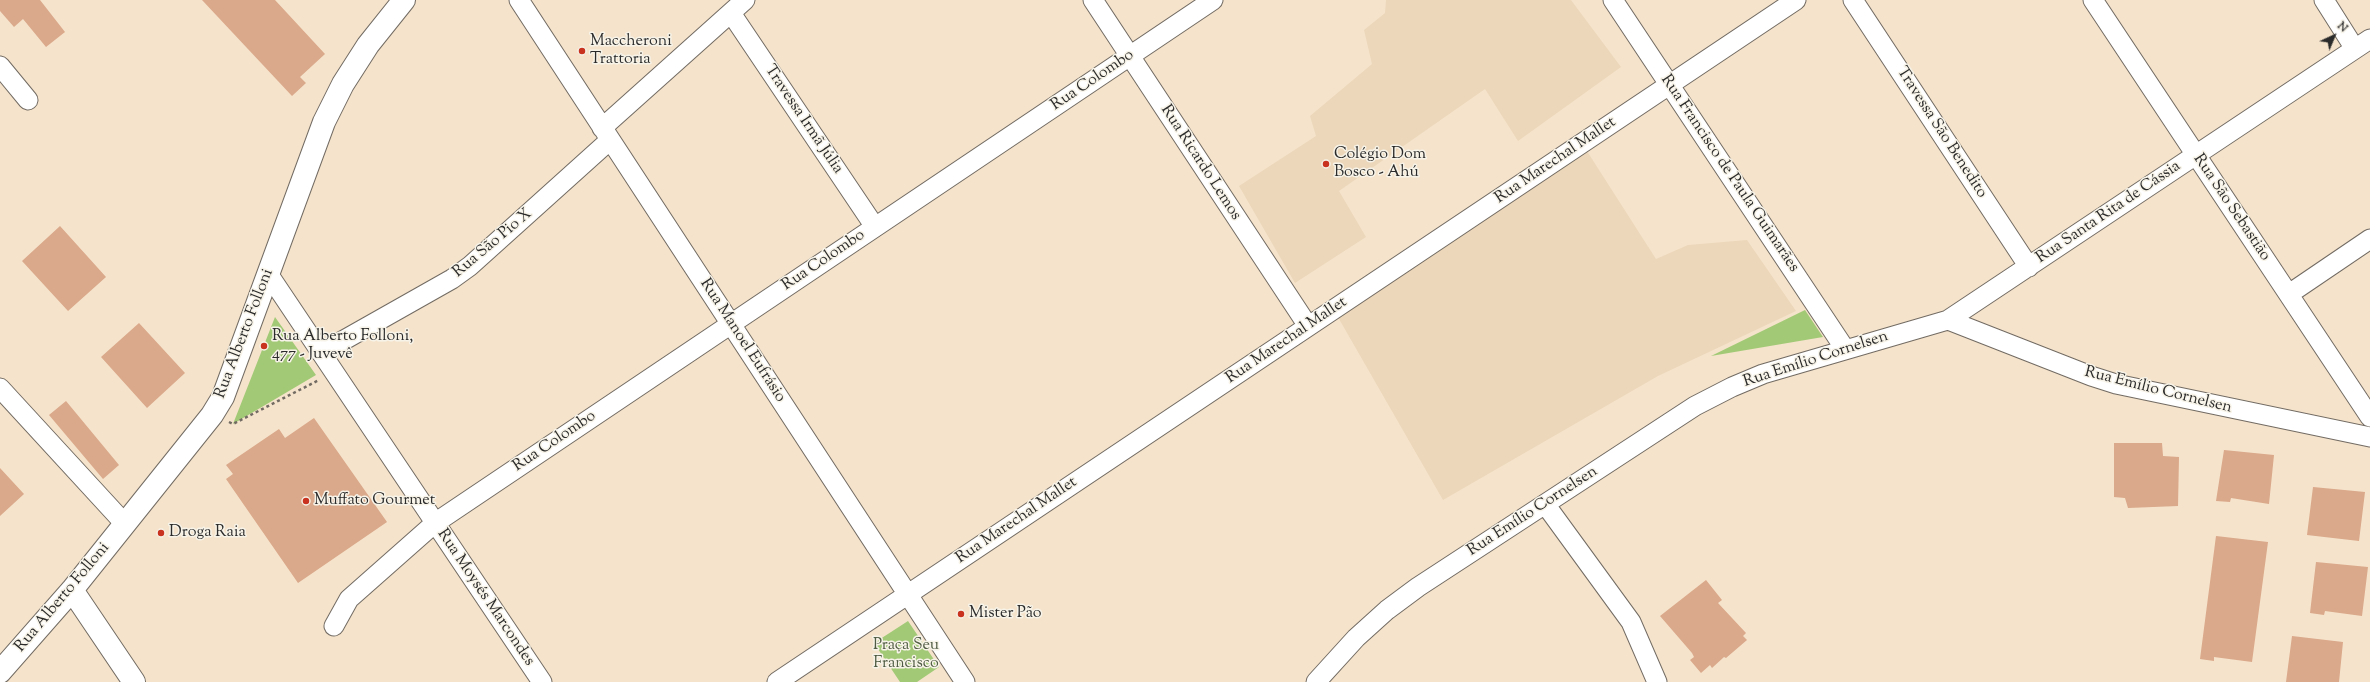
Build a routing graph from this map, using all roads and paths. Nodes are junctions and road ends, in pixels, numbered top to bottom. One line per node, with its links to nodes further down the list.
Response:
1 (404, 0): 22 (main road, Rua Alberto Folloni)
2 (519, 0): 17 (street, Rua Manoel Eufrásio)
3 (745, 0): 11 (street, Rua São Pio X)
4 (1093, 0): 13 (street, Rua Ricardo Lemos)
5 (1213, 0): 13 (street, Rua Colombo)
6 (1613, 0): 15 (street, Rua Francisco de Paula Guimarães)
7 (1796, 0): 15 (street, Rua Marechal Mallet)
8 (1853, 0): 21 (street, Travessa São Benedito)
9 (2093, 0): 18 (street, Rua São Sebastião)
10 (2324, 0): 12 (street)
11 (731, 13): 17 (street, Rua São Pio X); 19 (street, Travessa Irmã Júlia)
12 (2362, 44): 18 (street, Rua Santa Rita de Cássia)
13 (1130, 56): 19 (street, Rua Colombo); 26 (street, Rua Ricardo Lemos)
14 (0, 66): 16 (street)
15 (1669, 84): 26 (street, Rua Marechal Mallet); 27 (street, Rua Francisco de Paula Guimarães)
16 (28, 100)
17 (606, 134): 25 (street, Rua Manoel Eufrásio); 28 (street, Rua São Pio X)
18 (2196, 155): 21 (street, Rua Santa Rita de Cássia); 23 (street, Rua São Sebastião)
19 (876, 227): 25 (street, Rua Colombo)
20 (2370, 239): 23 (street)
21 (2029, 267): 24 (street, Rua Santa Rita de Cássia)
22 (268, 275): 28 (street, Rua Moysés Marcondes); 31 (main road, Rua Alberto Folloni)
23 (2289, 294): 32 (street, Rua São Sebastião)
24 (1948, 320): 27 (street, Rua Emílio Cornelsen); 33 (street, Rua Emílio Cornelsen)
25 (730, 324): 35 (street, Rua Colombo); 38 (street, Rua Manoel Eufrásio)
26 (1308, 326): 38 (street, Rua Marechal Mallet)
27 (1845, 349): 34 (street, Rua Emílio Cornelsen)
28 (321, 353): 29 (street, Rua Moysés Marcondes)
29 (334, 373): 31 (path); 35 (street, Rua Moysés Marcondes)
30 (0, 388): 36 (street)
31 (212, 415): 36 (main road, Rua Alberto Folloni)
32 (2370, 417)
33 (2370, 437)
34 (1545, 504): 45 (street, Rua Emílio Cornelsen); 46 (street)
35 (435, 523): 39 (street, Rua Colombo); 42 (street, Rua Moysés Marcondes)
36 (125, 524): 37 (main road, Rua Alberto Folloni)
37 (72, 590): 40 (main road, Rua Alberto Folloni); 41 (main road)
38 (908, 595): 43 (street, Rua Marechal Mallet); 44 (street, Rua Manoel Eufrásio)
39 (334, 626)
40 (0, 672)
41 (134, 682)
42 (542, 682)
43 (777, 682)
44 (965, 682)
45 (1316, 682)
46 (1657, 682)

